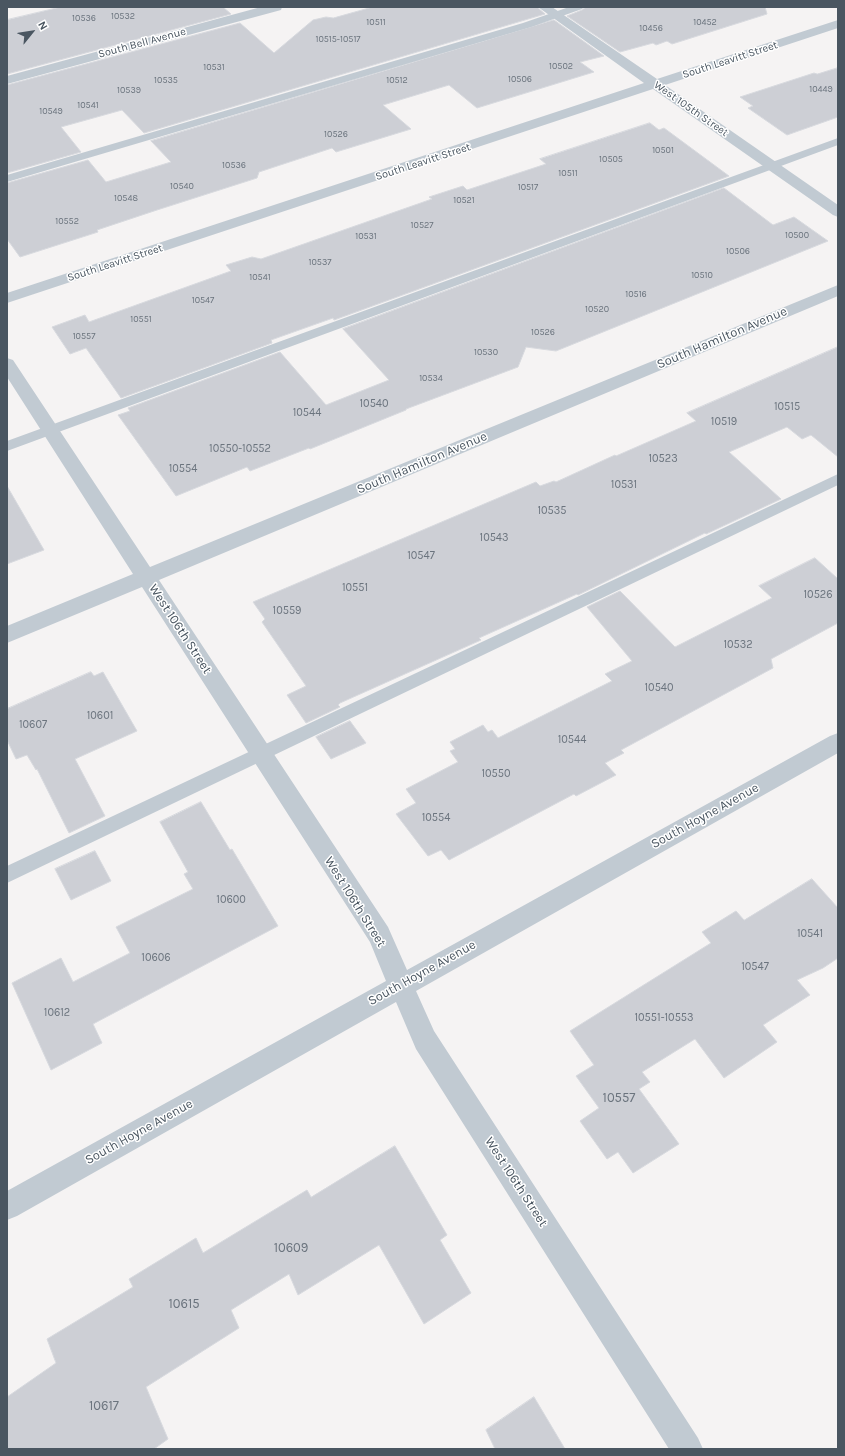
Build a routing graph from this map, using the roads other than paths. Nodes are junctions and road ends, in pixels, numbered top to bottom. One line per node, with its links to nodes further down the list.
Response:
1 (276, 7): 5 (street, South Bell Avenue)
2 (579, 7): 3 (lane)
3 (550, 11): 6 (street, West 105th Street); 9 (lane)
4 (838, 24): 6 (street, South Leavitt Street)
5 (7, 80)
6 (656, 85): 8 (street, West 105th Street); 12 (street, South Leavitt Street)
7 (838, 141): 8 (lane)
8 (771, 165): 10 (street, West 105th Street); 14 (lane)
9 (7, 180)
10 (838, 212)
11 (838, 290): 17 (street, South Hamilton Avenue)
12 (7, 298)
13 (7, 364): 14 (street, West 106th Street)
14 (50, 430): 15 (lane); 17 (street, West 106th Street)
15 (7, 446)
16 (838, 479): 20 (lane)
17 (146, 577): 18 (street, South Hamilton Avenue); 20 (street, West 106th Street)
18 (7, 635)
19 (838, 742): 22 (street, South Hoyne Avenue)
20 (261, 754): 21 (lane); 22 (street, West 106th Street)
21 (7, 875)
22 (400, 985): 23 (street, South Hoyne Avenue); 24 (street, West 106th Street)
23 (7, 1206)
24 (687, 1449)

